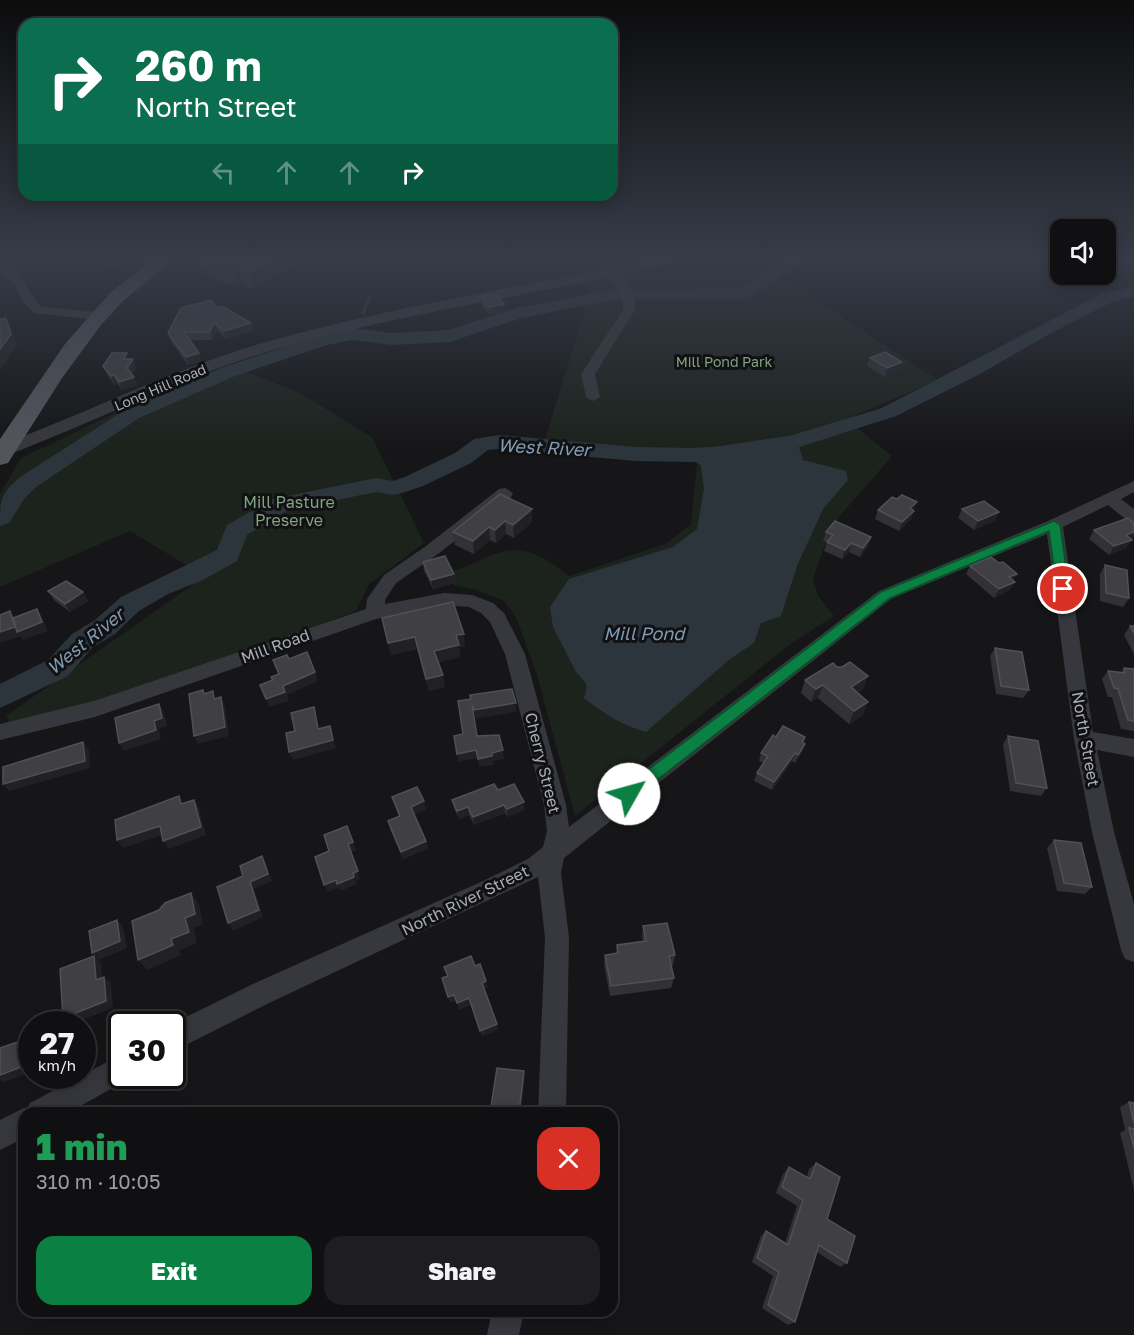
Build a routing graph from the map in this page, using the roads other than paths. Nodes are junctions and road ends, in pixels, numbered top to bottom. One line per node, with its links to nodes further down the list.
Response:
1 (94, 321): 5 (main road)
2 (371, 321): 5 (street, Long Hill Road)
3 (622, 321): 4 (street)
4 (593, 397)
5 (3, 453)
6 (1134, 486): 8 (street, North River Street)
7 (505, 493): 11 (street)
8 (1109, 498): 9 (street); 10 (street, North River Street)
9 (1134, 517)
10 (1054, 525): 13 (street, North Street); 15 (street, North River Street)
11 (375, 613): 12 (street, Mill Road); 15 (street, Cherry Street)
12 (0, 732)
13 (1084, 739): 14 (street); 16 (street, North Street)
14 (1134, 748)
15 (555, 850): 17 (street, North River Street); 20 (street, Cherry Street)
16 (1134, 950)
17 (186, 1032)
18 (108, 1075): 19 (street)
19 (51, 1107)
20 (552, 1107)
21 (18, 1126): 22 (street)
22 (0, 1136)
23 (506, 1317): 24 (street)
24 (502, 1335)

